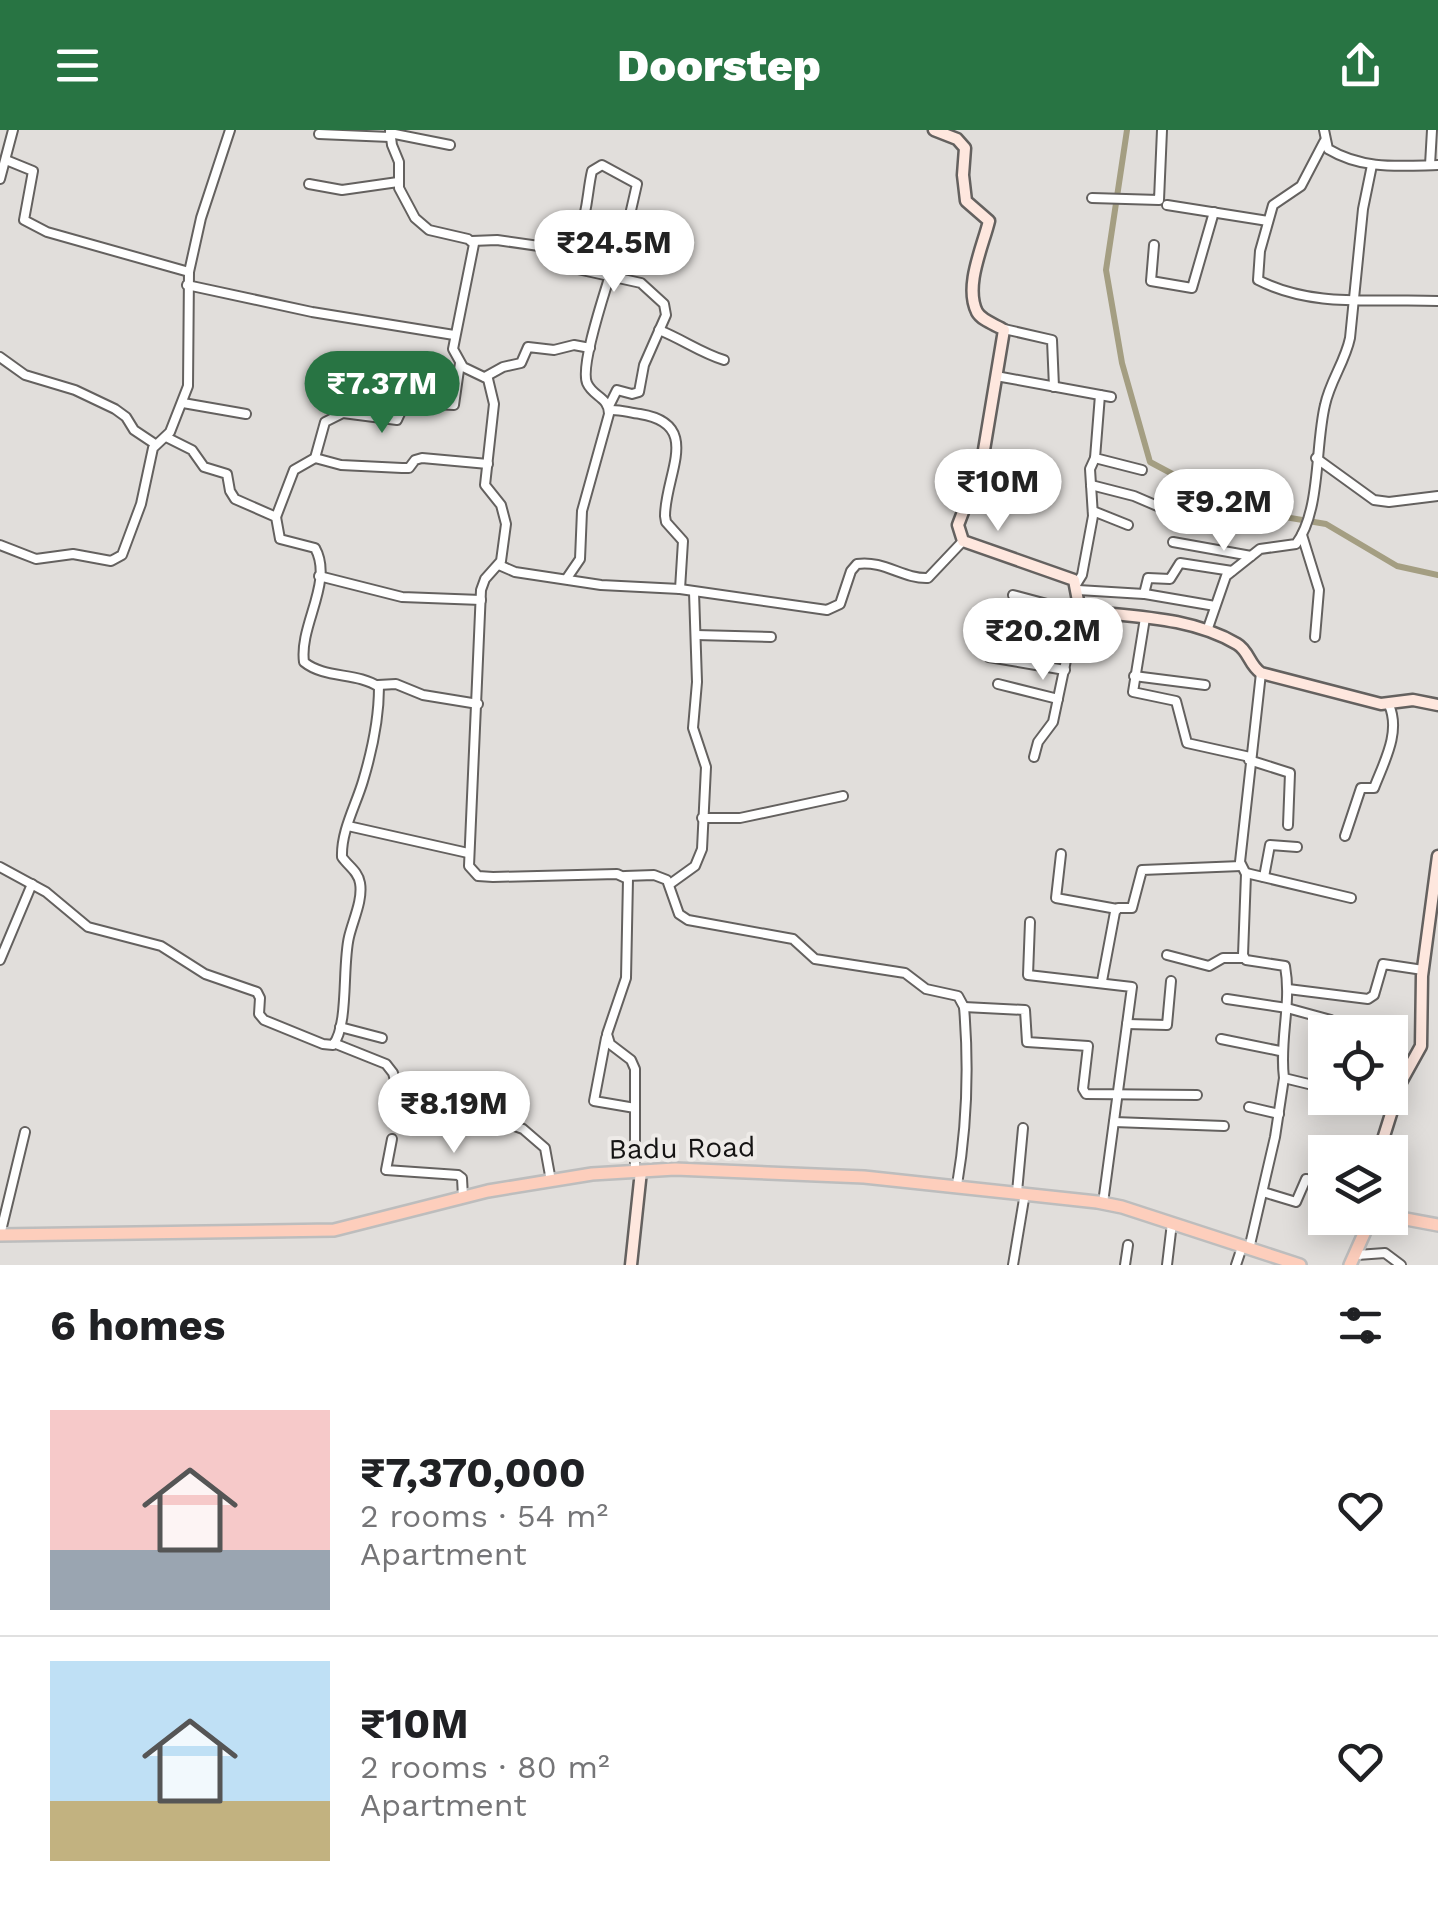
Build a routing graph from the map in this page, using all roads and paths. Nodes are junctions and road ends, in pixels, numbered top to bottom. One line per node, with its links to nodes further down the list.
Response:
1 (13, 130): 11 (street)
2 (230, 130): 24 (street)
3 (934, 130): 29 (street)
4 (1162, 130): 17 (street)
5 (1324, 130): 9 (street)
6 (1432, 130): 12 (street)
7 (390, 133): 8 (street); 10 (street); 15 (street)
8 (319, 134)
9 (1324, 142): 13 (street); 20 (street)
10 (450, 146)
11 (6, 160): 14 (street); 24 (street)
12 (1434, 165): 13 (street)
13 (1372, 166): 27 (street)
14 (0, 178)
15 (398, 182): 16 (street); 21 (street)
16 (309, 184)
17 (1092, 198)
18 (1167, 205): 19 (street)
19 (1214, 212): 20 (street); 22 (street)
20 (1268, 221): 27 (street)
21 (472, 241): 23 (street); 31 (street)
22 (1154, 245)
23 (558, 254): 25 (street); 25 (street)
24 (189, 272): 26 (street)
25 (613, 276): 30 (street); 32 (street)
26 (187, 285): 31 (street); 41 (street)
27 (1354, 300): 28 (street); 48 (street)
28 (1438, 301)
29 (1004, 329): 36 (street); 38 (street)
30 (660, 330): 34 (street); 42 (street)
31 (454, 335): 35 (street)
32 (590, 348): 37 (street); 42 (street)
33 (0, 357): 45 (street)
34 (724, 360)
35 (460, 363): 37 (street); 46 (street)
36 (996, 376): 38 (street); 58 (street)
37 (486, 377): 49 (street)
38 (1054, 386): 39 (street)
39 (1100, 395): 40 (street); 47 (street)
40 (1111, 396)
41 (183, 402): 43 (street); 44 (street)
42 (609, 408): 65 (street); 67 (street)
43 (246, 414)
44 (166, 438): 45 (street); 54 (street)
45 (155, 444): 60 (street)
46 (315, 458): 49 (street); 54 (street)
47 (1095, 458): 50 (street); 51 (street)
48 (1316, 458): 52 (street); 57 (street)
49 (488, 464): 62 (street)
50 (1142, 470)
51 (1091, 485): 53 (street); 55 (street)
52 (1438, 496)
53 (1093, 512): 56 (street); 66 (street)
54 (276, 517): 64 (street)
55 (1190, 520)
56 (1128, 525)
57 (1306, 527): 61 (street); 78 (street)
58 (963, 541): 66 (street); 68 (street)
59 (1173, 542): 61 (street)
60 (0, 546)
61 (1251, 556): 63 (street)
62 (499, 564): 65 (street); 71 (street)
63 (1232, 572): 69 (street); 72 (street)
64 (319, 576): 71 (street); 86 (street)
65 (567, 578): 67 (street)
66 (1078, 586): 69 (street); 73 (street)
67 (680, 590): 68 (street)
68 (694, 592): 77 (street)
69 (1145, 594): 72 (street)
70 (1014, 595): 73 (street)
71 (481, 600): 89 (street)
72 (1215, 606): 76 (street)
73 (1078, 610): 74 (street); 80 (street)
74 (1145, 618): 76 (street); 84 (street)
75 (1007, 628): 80 (street)
76 (1208, 628): 83 (street)
77 (696, 636): 79 (street); 95 (street)
78 (1314, 636)
79 (771, 638)
80 (1070, 643): 82 (street)
81 (989, 657): 82 (street)
82 (1064, 670): 88 (street)
83 (1261, 673): 90 (street); 93 (street)
84 (1134, 676): 87 (street); 93 (street)
85 (998, 684): 88 (street)
86 (378, 685): 89 (street); 97 (street)
87 (1205, 686)
88 (1058, 699): 92 (street)
89 (478, 704): 100 (street)
90 (1389, 705): 91 (street); 98 (street)
91 (1438, 705)
92 (1034, 757)
93 (1250, 758): 96 (street); 104 (street)
94 (843, 796): 95 (street)
95 (702, 818): 108 (street)
96 (1288, 825)
97 (348, 826): 100 (street); 125 (street)
98 (1346, 836)
99 (1297, 848): 106 (street)
100 (468, 853): 105 (street)
101 (1061, 854): 110 (street)
102 (1438, 856): 111 (street)
103 (0, 867): 107 (street)
104 (1243, 870): 106 (street); 110 (street); 114 (street)
105 (624, 876): 108 (street); 126 (street)
106 (1264, 877): 109 (street)
107 (32, 884): 115 (street); 129 (street)
108 (670, 884): 121 (street)
109 (1351, 898)
110 (1118, 909): 117 (street)
111 (1433, 920): 116 (street)
112 (1030, 922): 117 (street)
113 (1167, 955): 114 (street)
114 (1244, 958): 119 (street)
115 (0, 960)
116 (1423, 970): 119 (street); 131 (street)
117 (1102, 981): 124 (street)
118 (1171, 981): 124 (street)
119 (1288, 989): 122 (street)
120 (1226, 999): 122 (street)
121 (964, 1007): 134 (street); 147 (street)
122 (1287, 1008): 123 (street); 130 (street)
123 (1313, 1015)
124 (1127, 1024): 134 (street)
125 (340, 1027): 127 (street); 129 (street)
126 (608, 1034): 137 (street); 137 (street)
127 (382, 1038)
128 (1221, 1039): 130 (street)
129 (336, 1044): 146 (street)
130 (1280, 1051): 132 (street)
131 (1408, 1070)
132 (1284, 1078): 133 (street); 138 (street)
133 (1308, 1084)
134 (1118, 1095): 135 (street); 139 (street)
135 (1197, 1095)
136 (1250, 1107): 138 (street)
137 (635, 1108): 144 (street)
138 (1279, 1114): 148 (street)
139 (1114, 1122): 140 (street); 151 (street)
140 (1224, 1126)
141 (1023, 1128): 149 (street)
142 (25, 1132): 155 (street)
143 (392, 1139): 150 (street)
144 (638, 1171): 146 (main road, Badu Road); 147 (main road, Badu Road); 160 (street)
145 (1308, 1179): 148 (street)
146 (550, 1180): 150 (main road, Badu Road)
147 (957, 1185): 149 (main road, Badu Road)
148 (1263, 1192): 158 (street)
149 (1021, 1193): 151 (main road, Badu Road); 161 (street)
150 (463, 1197): 155 (main road, Badu Road)
151 (1103, 1203): 153 (main road, Badu Road)
152 (1408, 1219): 154 (main road)
153 (1172, 1224): 158 (main road, Badu Road); 163 (street)
154 (1438, 1225)
155 (0, 1235)
156 (1364, 1235): 159 (main road)
157 (1128, 1245): 162 (street)
158 (1245, 1248): 164 (street); 165 (main road, Badu Road)
159 (1354, 1260): 166 (street)
160 (631, 1265)
161 (1013, 1265)
162 (1125, 1265)
163 (1167, 1265)
164 (1236, 1265)
165 (1300, 1265)
166 (1401, 1265)

